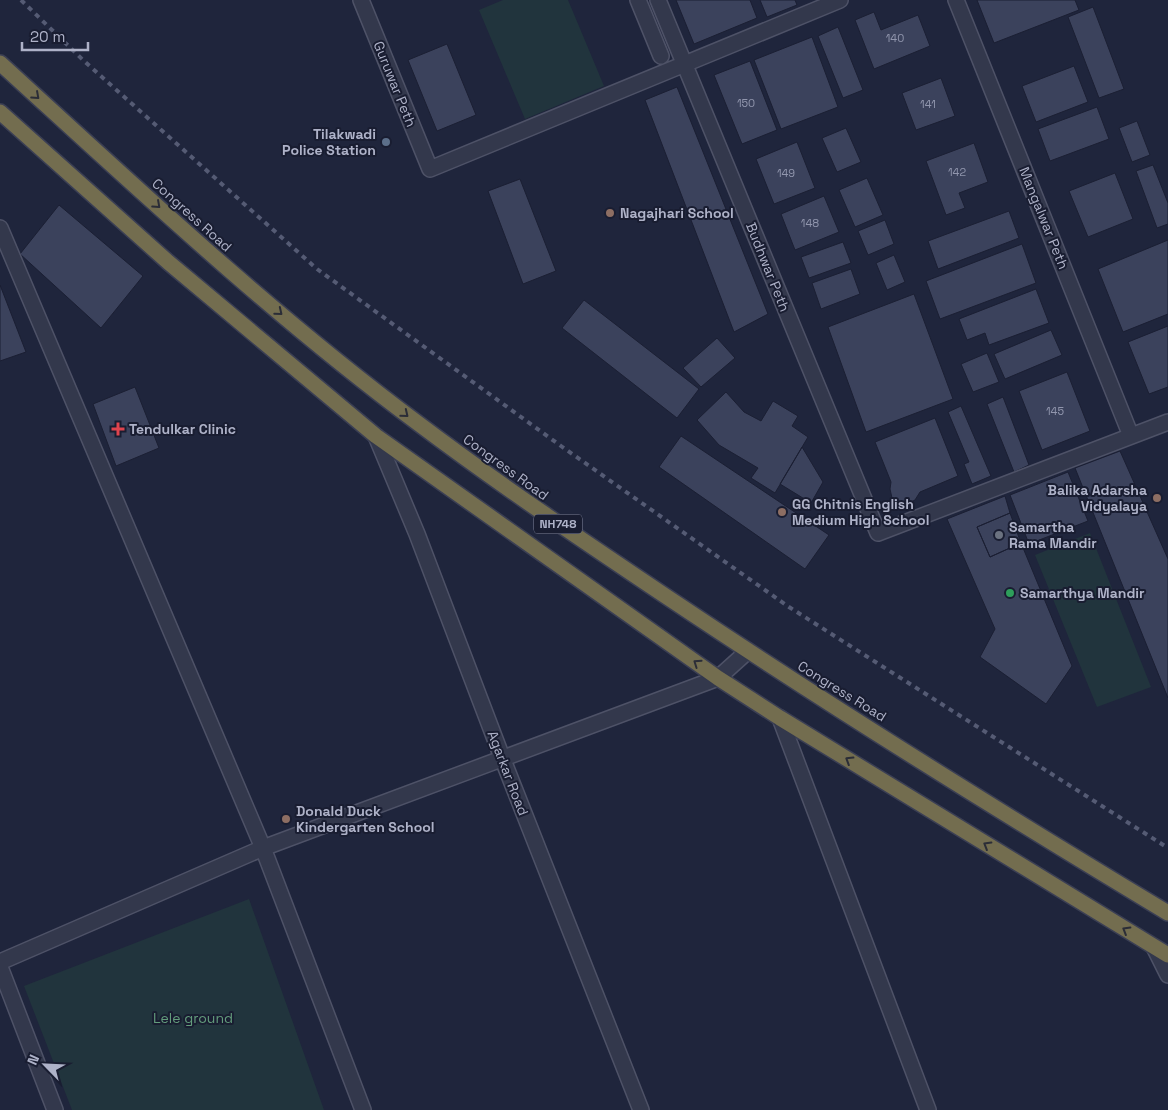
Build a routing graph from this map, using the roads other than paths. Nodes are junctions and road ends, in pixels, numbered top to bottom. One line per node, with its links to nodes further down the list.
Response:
1 (361, 0): 8 (street, Guruwar Peth)
2 (638, 0): 6 (street)
3 (658, 0): 8 (street, Budhwar Peth)
4 (840, 0): 8 (street)
5 (956, 0): 13 (street, Mangalwar Peth)
6 (661, 56)
7 (0, 63): 14 (highway, Congress Road / NH748, one-way to 14)
8 (684, 64): 13 (street, Budhwar Peth)
9 (0, 112): 12 (highway, NH748)
10 (0, 228): 18 (street)
11 (1168, 422): 13 (street)
12 (376, 436): 15 (highway, NH748, one-way to 12); 17 (street, Agarkar Road)
13 (1131, 436)
14 (748, 651): 15 (street); 19 (highway, Congress Road / NH748)
15 (718, 678): 16 (highway, NH748); 17 (street)
16 (780, 718): 20 (highway, NH748, one-way to 16); 28 (street)
17 (503, 760): 18 (street); 27 (street, Agarkar Road)
18 (263, 848): 22 (street); 26 (street)
19 (1168, 913)
20 (1154, 947): 21 (highway, NH748); 24 (street)
21 (1168, 955)
22 (0, 962)
23 (0, 966): 25 (street)
24 (1168, 975)
25 (55, 1110)
26 (364, 1110)
27 (641, 1110)
28 (928, 1110)

